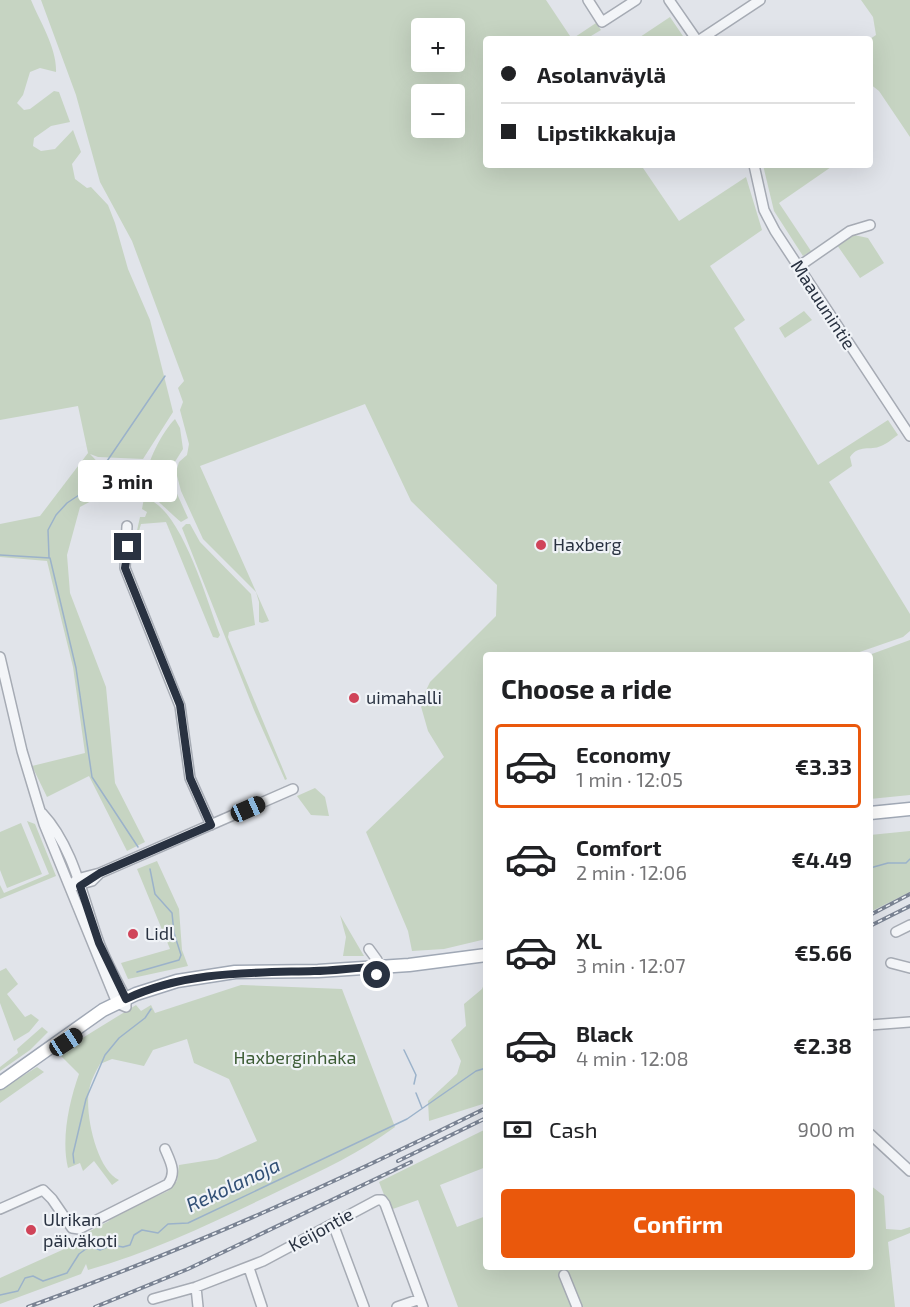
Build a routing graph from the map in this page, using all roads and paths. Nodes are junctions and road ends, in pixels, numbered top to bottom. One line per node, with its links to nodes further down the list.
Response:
1 (588, 0): 2 (street)
2 (636, 0)
3 (669, 0): 5 (street)
4 (753, 2): 6 (street)
5 (694, 36)
6 (705, 36)
7 (755, 168): 9 (street, Maauunintie)
8 (870, 225): 9 (street)
9 (798, 267): 10 (street, Maauunintie)
10 (910, 436)
11 (127, 526): 16 (street)
12 (0, 657): 17 (street)
13 (292, 789): 16 (street)
14 (910, 809): 15 (main road)
15 (873, 813)
16 (211, 825): 17 (street)
17 (76, 884): 23 (street)
18 (910, 925): 19 (street)
19 (896, 932)
20 (483, 956): 23 (main road)
21 (891, 963): 22 (street)
22 (910, 968)
23 (123, 1003): 26 (main road)
24 (910, 1022): 25 (street)
25 (873, 1025)
26 (0, 1083)
27 (873, 1137): 29 (street)
28 (165, 1149): 30 (street)
29 (910, 1171)
30 (0, 1209)
31 (333, 1224): 32 (street, Keijontie); 36 (street, Keijontie); 39 (street)
32 (249, 1268): 34 (street, Keijontie); 38 (street)
33 (564, 1275): 41 (street)
34 (196, 1287): 35 (street, Keijontie); 37 (street)
35 (153, 1299)
36 (421, 1303): 40 (street)
37 (198, 1307)
38 (262, 1307)
39 (364, 1307)
40 (397, 1307)
41 (577, 1307)

